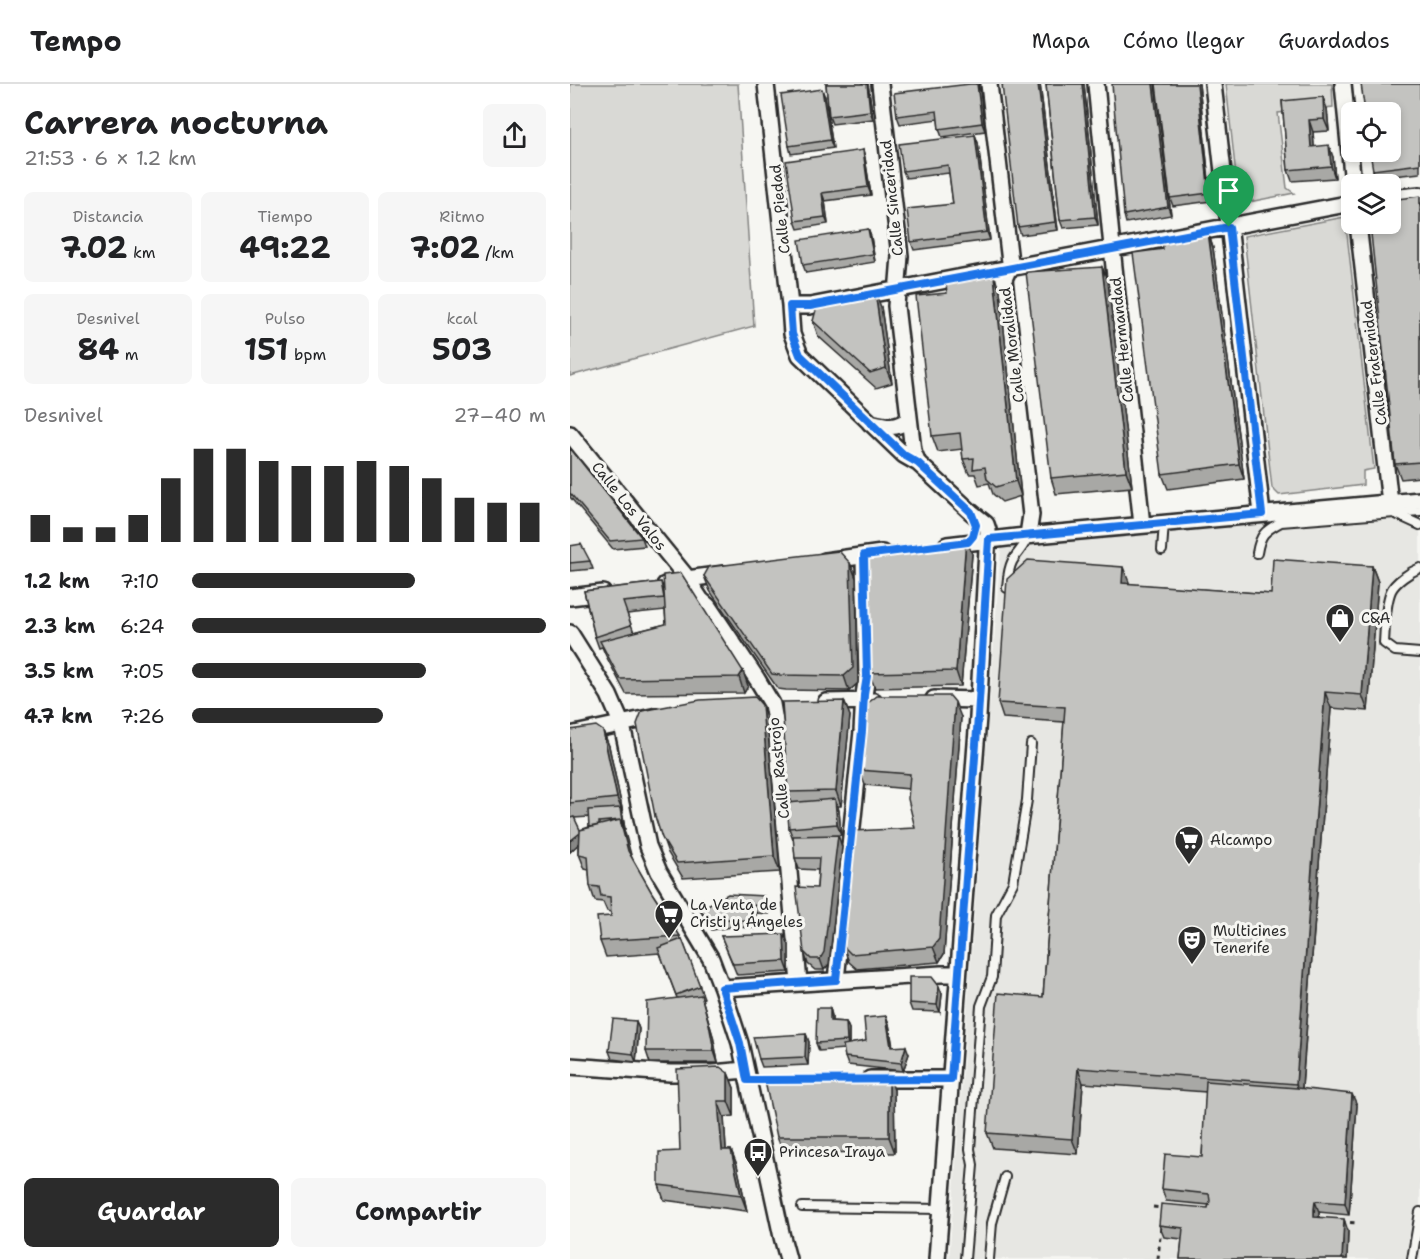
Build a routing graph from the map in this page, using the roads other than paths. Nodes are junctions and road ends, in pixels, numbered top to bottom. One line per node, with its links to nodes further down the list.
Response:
1 (766, 84): 16 (street, Calle Piedad)
2 (880, 84): 15 (street, Calle Sinceridad)
3 (988, 84): 14 (street, Calle Moralidad)
4 (1096, 84): 13 (street, Calle Hermandad)
5 (1213, 84): 11 (street)
6 (1343, 84): 7 (street)
7 (1352, 174)
8 (1420, 195): 9 (street)
9 (1401, 197)
10 (1341, 205): 11 (street)
11 (1229, 227): 13 (street); 25 (street)
12 (1359, 234): 22 (street, Calle Fraternidad)
13 (1112, 249): 14 (street); 27 (street, Calle Hermandad)
14 (1009, 268): 15 (street); 31 (street, Calle Moralidad)
15 (898, 289): 16 (street); 17 (street, Calle Sinceridad)
16 (790, 306): 18 (street, Calle Piedad)
17 (909, 419): 18 (street); 20 (street, Calle Sinceridad)
18 (870, 423): 20 (street)
19 (570, 434): 41 (street, Calle Los Valos)
20 (918, 463): 24 (street)
21 (1420, 500): 22 (street)
22 (1392, 508): 23 (lane); 25 (street); 28 (lane); 29 (lane)
23 (1420, 511)
24 (971, 512): 30 (street); 32 (street)
25 (1262, 514): 26 (street); 29 (lane)
26 (1164, 523): 27 (street); 34 (lane)
27 (1142, 525): 31 (street)
28 (1420, 525)
29 (1266, 530): 36 (lane)
30 (988, 532): 31 (street); 32 (street); 50 (street)
31 (1027, 535): 44 (lane)
32 (968, 542): 33 (street)
33 (933, 546)
34 (1162, 550)
35 (898, 551): 37 (street)
36 (1257, 553)
37 (864, 555): 38 (street); 51 (street)
38 (806, 563)
39 (1420, 568): 47 (lane)
40 (736, 572): 41 (street)
41 (687, 579): 42 (street); 59 (street, Calle Rastrojo)
42 (649, 587)
43 (617, 591): 45 (street)
44 (1007, 593)
45 (570, 597)
46 (570, 633): 54 (street)
47 (1420, 653)
48 (887, 700): 51 (street)
49 (921, 700): 50 (street)
50 (979, 700): 57 (street)
51 (864, 701): 52 (street); 58 (street)
52 (817, 702)
53 (676, 712): 54 (street)
54 (622, 725): 55 (street); 60 (street)
55 (570, 735)
56 (1030, 744): 72 (lane)
57 (958, 974): 58 (street); 64 (street)
58 (836, 980): 59 (street)
59 (799, 983): 60 (street)
60 (722, 988): 62 (street)
61 (570, 1066): 62 (street)
62 (746, 1075): 65 (street); 70 (street)
63 (856, 1079): 64 (street)
64 (951, 1079): 68 (street)
65 (767, 1080)
66 (1005, 1177): 73 (lane)
67 (802, 1207): 68 (lane)
68 (940, 1209): 71 (street)
69 (1420, 1212): 74 (lane)
70 (788, 1259)
71 (937, 1259)
72 (965, 1259)
73 (989, 1259)
74 (1412, 1259)

